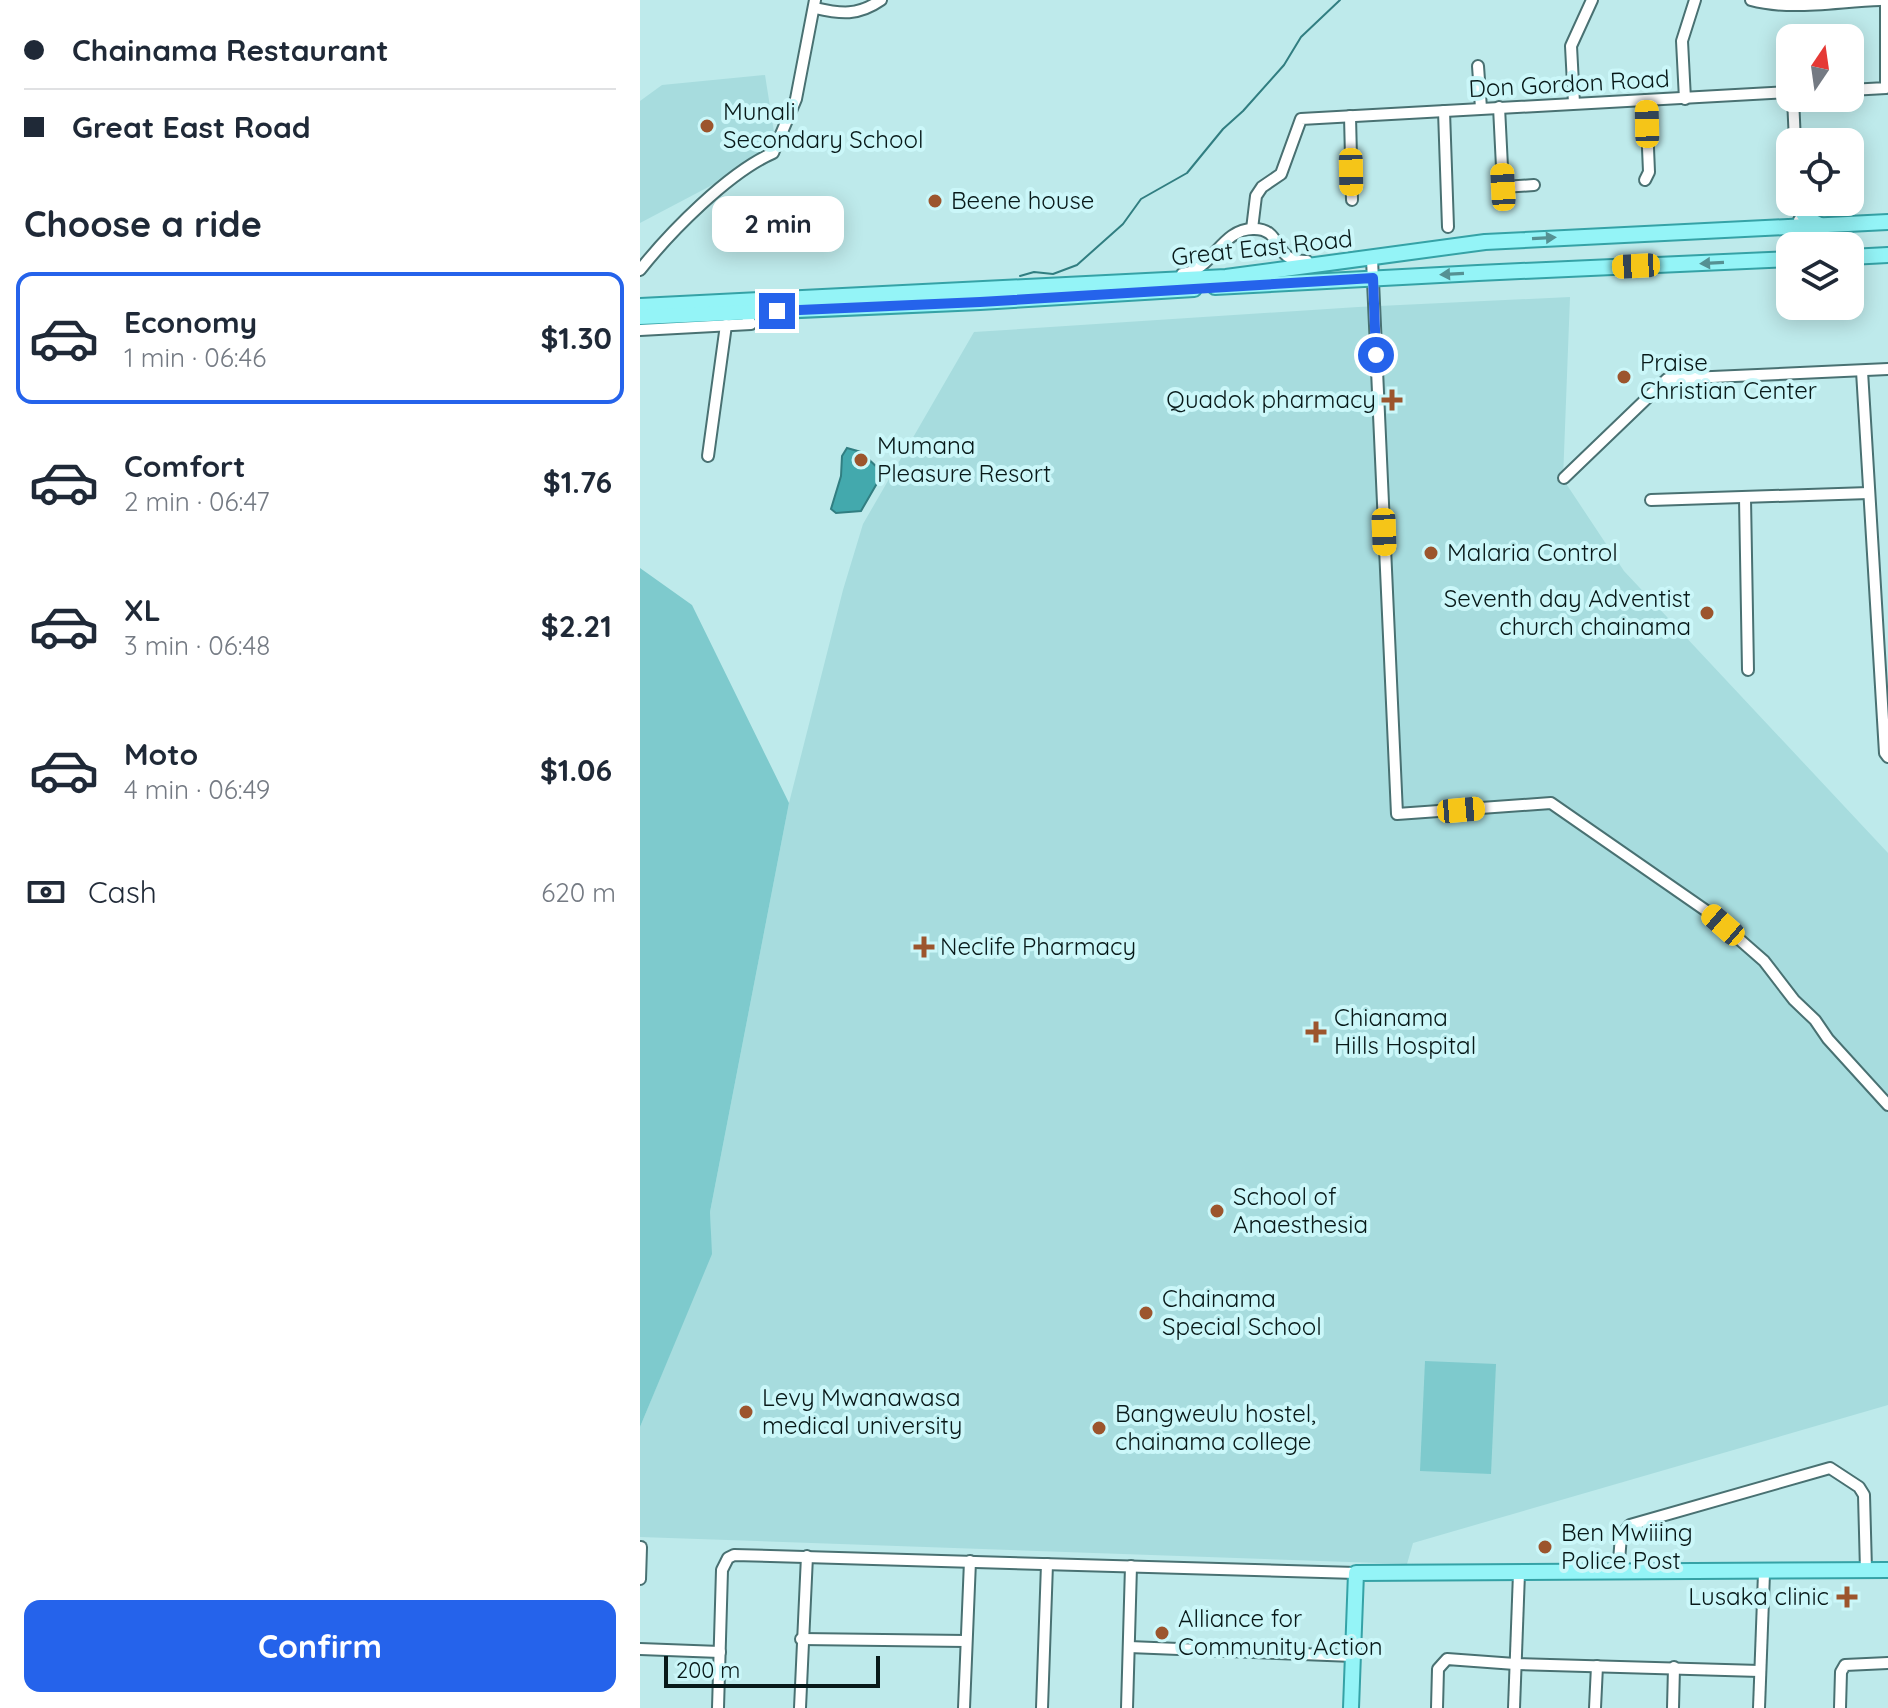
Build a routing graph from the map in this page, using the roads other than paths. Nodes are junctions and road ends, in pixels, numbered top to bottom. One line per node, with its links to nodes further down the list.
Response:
1 (881, 0): 7 (street)
2 (1592, 0): 14 (street)
3 (1695, 0): 12 (street)
4 (1751, 0): 6 (street)
5 (1883, 0): 6 (street); 9 (street)
6 (1809, 2)
7 (815, 4): 37 (street)
8 (1478, 66): 16 (street)
9 (1887, 88): 10 (street)
10 (1864, 89)
11 (1776, 93): 12 (street, Don Gordon Road)
12 (1685, 99): 13 (street, Don Gordon Road)
13 (1646, 100): 14 (street, Don Gordon Road); 19 (street)
14 (1574, 103): 15 (street, Don Gordon Road)
15 (1499, 107): 16 (street, Don Gordon Road); 20 (street)
16 (1481, 108): 17 (street, Don Gordon Road)
17 (1444, 111): 18 (street, Don Gordon Road); 28 (street)
18 (1350, 116): 21 (street); 30 (street, Don Gordon Road)
19 (1645, 180)
20 (1534, 185)
21 (1352, 200)
22 (1793, 216): 29 (main road)
23 (1799, 216): 27 (street)
24 (1805, 216): 26 (main road)
25 (1888, 222): 26 (main road, Great East Road)
26 (1820, 225): 27 (main road, Great East Road)
27 (1799, 226): 29 (main road, Great East Road); 31 (street)
28 (1448, 227)
29 (1781, 227): 34 (main road, Great East Road, one-way to 29)
30 (1252, 229): 35 (street); 39 (street)
31 (1800, 232)
32 (1888, 255): 33 (main road)
33 (1864, 256)
34 (1372, 259): 35 (main road, Great East Road); 38 (street)
35 (1357, 260): 39 (main road, Great East Road)
36 (1776, 260): 38 (main road, Great East Road, one-way to 38)
37 (640, 270)
38 (1373, 278): 41 (main road, Great East Road); 55 (street)
39 (1105, 284): 40 (main road, Great East Road)
40 (640, 306)
41 (745, 313): 42 (main road, Great East Road); 43 (street)
42 (640, 317)
43 (726, 325): 44 (street); 47 (street)
44 (640, 330)
45 (1888, 369): 46 (street)
46 (1862, 371): 48 (street); 49 (street)
47 (708, 456)
48 (1564, 478)
49 (1869, 493): 50 (street); 52 (street)
50 (1745, 498): 51 (street); 53 (street)
51 (1651, 500)
52 (1883, 618): 54 (street)
53 (1748, 670)
54 (1888, 757)
55 (1888, 1105)
56 (641, 1547): 67 (street)
57 (807, 1556): 58 (street); 68 (street); 72 (street)
58 (970, 1561): 59 (street); 69 (street)
59 (1047, 1564): 60 (street); 83 (street)
60 (1131, 1566): 63 (street); 70 (street)
61 (1866, 1570): 62 (main road); 65 (street); 66 (main road)
62 (1888, 1570)
63 (1356, 1573): 64 (main road); 73 (main road)
64 (1519, 1573): 65 (main road); 75 (street)
65 (1618, 1573): 66 (main road)
66 (1764, 1573): 78 (street)
67 (640, 1579)
68 (801, 1639): 69 (street); 80 (street)
69 (966, 1641): 82 (street)
70 (1129, 1647): 73 (street); 84 (street)
71 (640, 1649): 72 (street)
72 (720, 1652): 79 (street)
73 (1353, 1656): 85 (main road)
74 (1888, 1663): 91 (street)
75 (1515, 1664): 76 (street); 86 (street); 87 (street)
76 (1597, 1666): 77 (street); 88 (street)
77 (1674, 1667): 78 (street); 89 (street)
78 (1760, 1671): 90 (street)
79 (718, 1708)
80 (800, 1708): 81 (street)
81 (809, 1708)
82 (964, 1708)
83 (1042, 1708)
84 (1127, 1708)
85 (1351, 1708)
86 (1437, 1708)
87 (1514, 1708)
88 (1595, 1708)
89 (1673, 1708)
90 (1759, 1708)
91 (1840, 1708)

